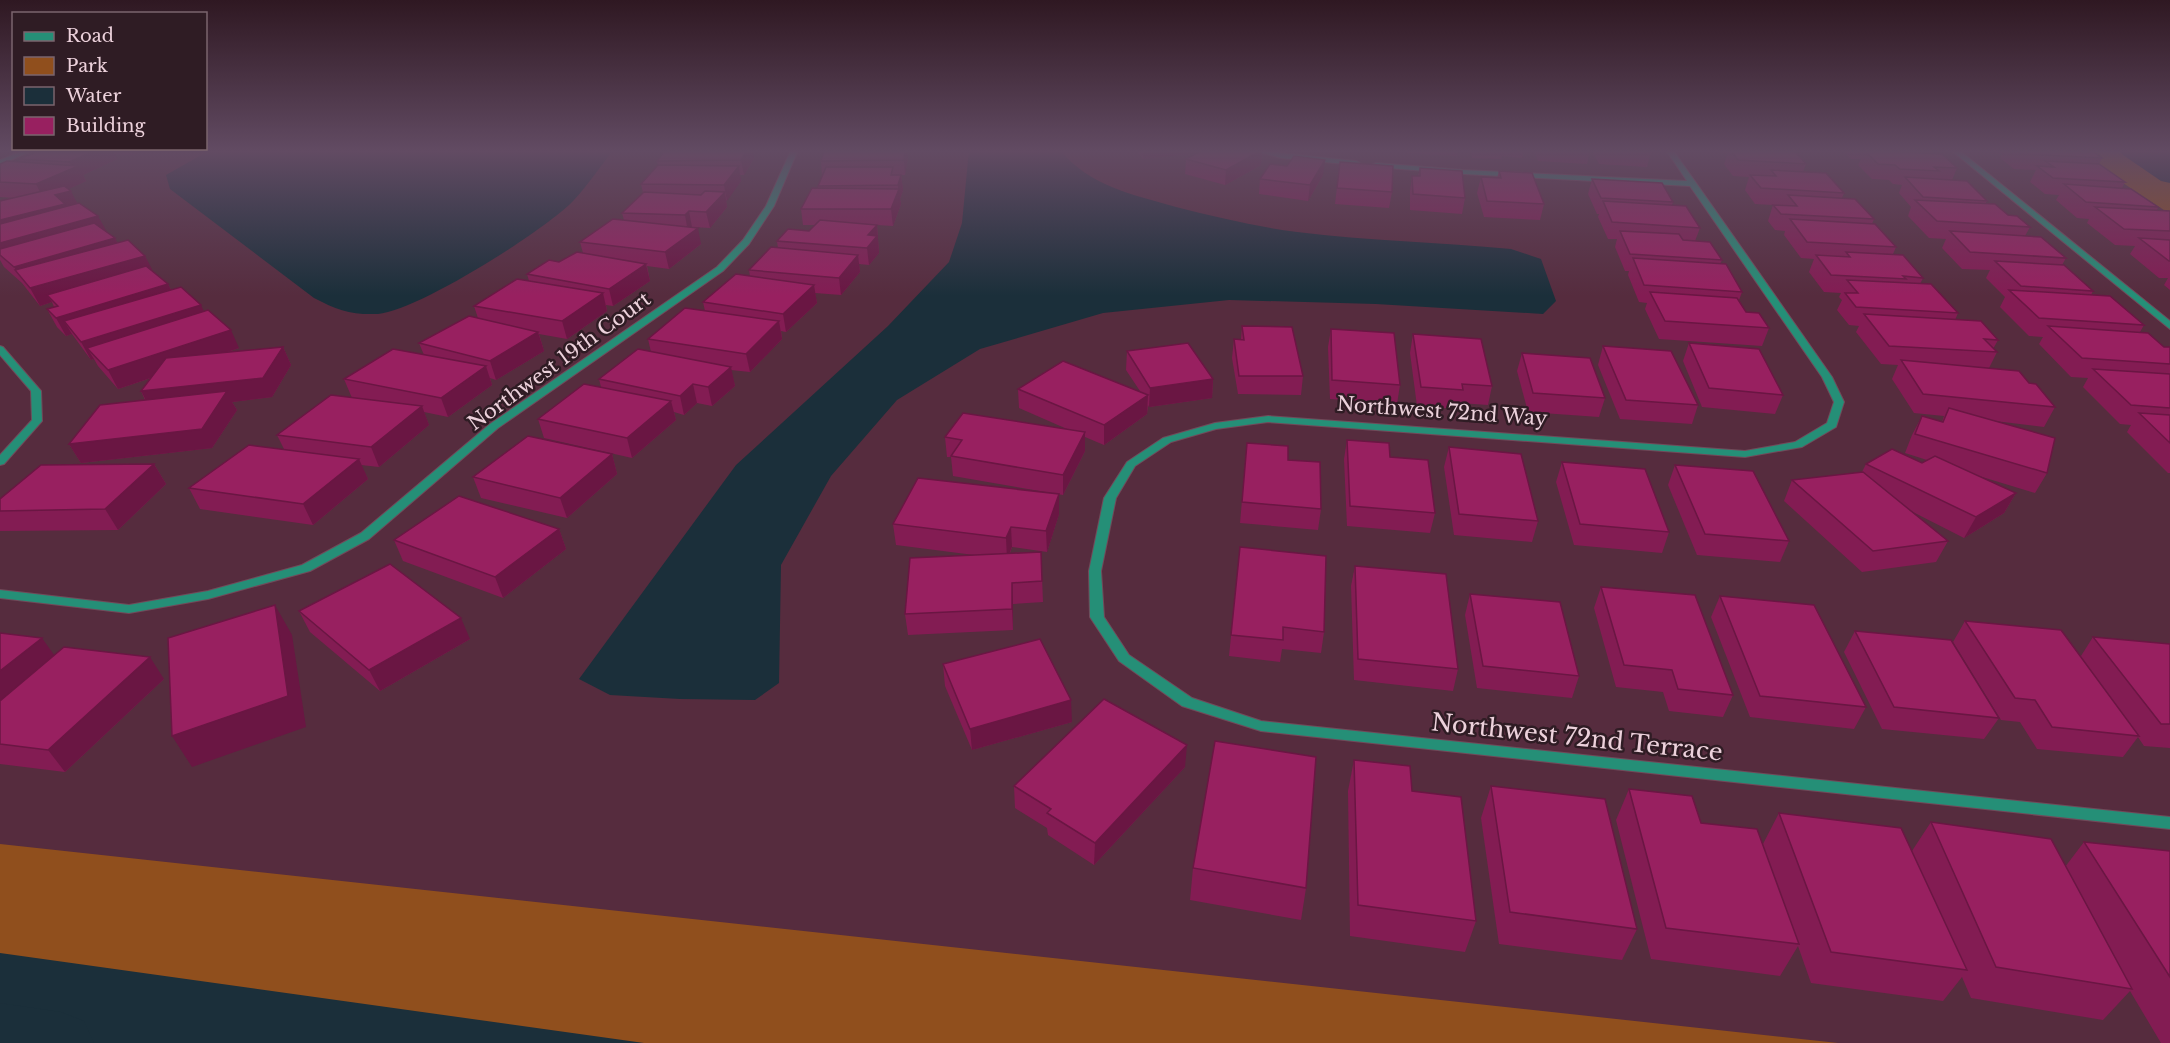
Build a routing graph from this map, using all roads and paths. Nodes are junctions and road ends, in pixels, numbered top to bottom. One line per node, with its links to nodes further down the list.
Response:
1 (773, 199): 8 (street, Northwest 19th Court)
2 (1702, 199): 7 (street, Northwest 72nd Way)
3 (2014, 199): 4 (street)
4 (2170, 326)
5 (0, 349): 6 (street)
6 (0, 462)
7 (1102, 537): 9 (street, Northwest 72nd Terrace)
8 (0, 594)
9 (2170, 823)

